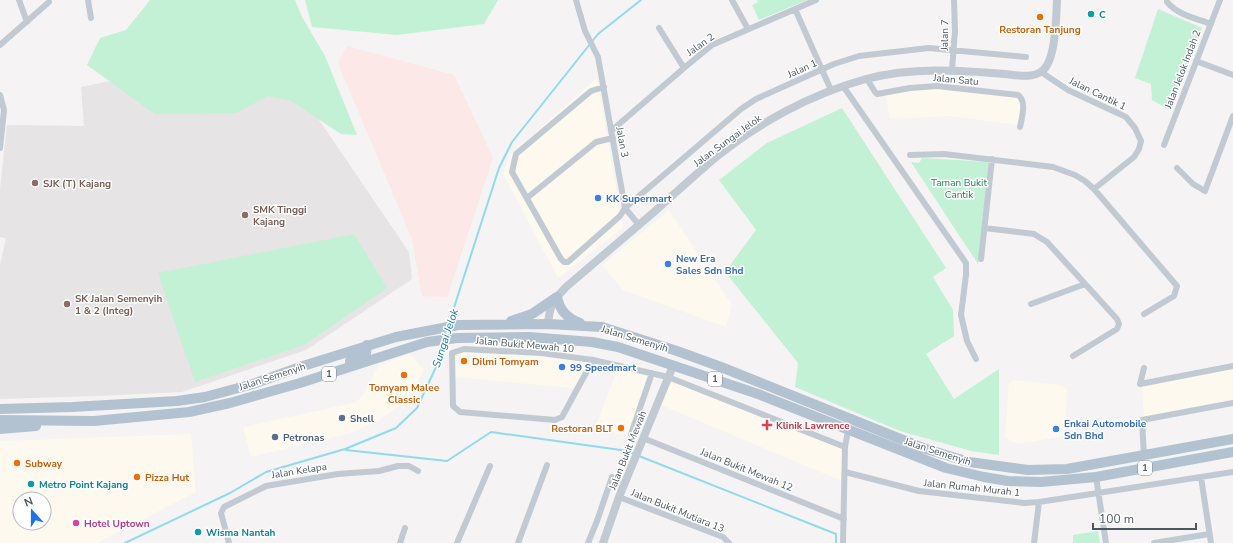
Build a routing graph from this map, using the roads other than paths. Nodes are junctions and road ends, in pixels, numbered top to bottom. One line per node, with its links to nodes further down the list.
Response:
1 (19, 0): 13 (street)
2 (88, 0): 12 (street)
3 (576, 0): 28 (street, Jalan 3)
4 (732, 0): 16 (street)
5 (816, 0): 11 (street, Jalan 2)
6 (954, 0): 18 (street, Jalan 7)
7 (1058, 0): 24 (street)
8 (1167, 0): 14 (street)
9 (1220, 0): 14 (street, Jalan Jelok Indah 2)
10 (49, 2): 13 (street)
11 (795, 9): 16 (street, Jalan 2); 22 (street)
12 (91, 18)
13 (27, 22): 17 (street)
14 (1211, 24): 20 (street, Jalan Jelok Indah 2)
15 (659, 28): 21 (street)
16 (748, 29): 21 (street, Jalan 2)
17 (0, 45)
18 (954, 49): 19 (street, Jalan 1); 22 (street, Jalan 1); 23 (street, Jalan 7)
19 (1026, 57)
20 (1196, 62): 25 (street); 34 (street, Jalan Jelok Indah 2)
21 (684, 68): 33 (street, Jalan 2)
22 (822, 70): 29 (street); 41 (street, Jalan 1)
23 (952, 70): 24 (street, Jalan Sungai Jelok); 26 (street, Jalan Sungai Jelok)
24 (1041, 72): 39 (street, Jalan Cantik 1)
25 (1233, 75)
26 (866, 79): 27 (street, Jalan Sungai Jelok); 32 (street, Jalan Satu)
27 (843, 86): 29 (street, Jalan Sungai Jelok); 58 (street)
28 (604, 87): 33 (street, Jalan 3); 40 (street)
29 (831, 90): 42 (street, Jalan Sungai Jelok)
30 (0, 95): 35 (street)
31 (1232, 119): 38 (street)
32 (1020, 127)
33 (612, 135): 40 (street); 41 (street, Jalan 3)
34 (1164, 145)
35 (0, 148)
36 (910, 155): 37 (street)
37 (992, 159): 39 (street); 43 (street)
38 (1177, 168)
39 (1094, 189): 48 (street)
40 (527, 198): 41 (street, Jalan 1)
41 (625, 208): 42 (street, Jalan 3)
42 (639, 225): 46 (street, Jalan Sungai Jelok)
43 (984, 228): 44 (street); 45 (street)
44 (981, 259)
45 (1085, 284): 47 (street); 57 (street)
46 (557, 297): 49 (main road); 50 (street, Jalan Sungai Jelok); 51 (main road)
47 (1031, 304)
48 (1144, 314)
49 (501, 324): 50 (main road, Jalan Semenyih / 1); 56 (main road, Jalan Semenyih / 1)
50 (548, 324): 51 (main road, Jalan Semenyih / 1); 52 (main road); 53 (main road)
51 (587, 326): 55 (main road, Jalan Semenyih / 1)
52 (475, 337): 53 (main road, Jalan Semenyih / 1); 54 (main road, Jalan Semenyih / 1)
53 (592, 342): 60 (main road, Jalan Semenyih / 1)
54 (425, 343): 56 (main road); 66 (main road, Jalan Semenyih / 1)
55 (655, 344): 60 (main road); 62 (main road, Jalan Semenyih / 1)
56 (367, 346): 66 (main road); 68 (main road, Jalan Semenyih / 1)
57 (1073, 356)
58 (976, 359)
59 (593, 360): 59 (street, Jalan Bukit Mewah 10); 64 (street, Jalan Bukit Mewah 10)
60 (673, 366): 62 (main road); 65 (street, Jalan Bukit Mewah); 72 (main road, Jalan Semenyih / 1)
61 (1233, 366): 63 (street)
62 (722, 367): 78 (main road, Jalan Semenyih / 1)
63 (1144, 368)
64 (652, 373): 65 (street, Jalan Bukit Mewah 10); 73 (street)
65 (668, 377): 74 (street, Jalan Bukit Mewah); 76 (street, Jalan Bukit Mewah 10)
66 (300, 383): 70 (main road, Jalan Semenyih / 1)
67 (1233, 402): 78 (street)
68 (1, 409)
69 (0, 420): 70 (main road, Jalan Semenyih / 1)
70 (94, 421): 71 (main road)
71 (0, 428)
72 (848, 430): 76 (street); 85 (main road, Jalan Semenyih / 1)
73 (631, 434)
74 (643, 438): 88 (street, Jalan Bukit Mewah); 90 (street, Jalan Bukit Mewah 12)
75 (1233, 439): 78 (main road, Jalan Semenyih / 1)
76 (845, 447): 82 (street)
77 (1233, 452): 85 (main road, Jalan Semenyih / 1)
78 (1144, 456)
79 (547, 465): 98 (street)
80 (490, 466): 97 (street)
81 (418, 471): 95 (street, Jalan Kelapa)
82 (845, 472): 89 (street, Jalan Rumah Murah 1); 90 (street)
83 (1233, 472): 86 (street, Jalan Rumah Murah 1)
84 (612, 477): 91 (street)
85 (1096, 477): 87 (street)
86 (1201, 477): 87 (street, Jalan Rumah Murah 1); 94 (street)
87 (1098, 493): 89 (street, Jalan Rumah Murah 1); 104 (street)
88 (619, 497): 92 (street, Jalan Bukit Mewah); 101 (street, Jalan Bukit Mutiara 13)
89 (1039, 502): 103 (street)
90 (844, 519): 102 (street)
91 (597, 521): 92 (street); 99 (street)
92 (608, 525): 100 (street, Jalan Bukit Mewah)
93 (405, 528): 96 (street)
94 (1210, 534): 105 (street); 106 (street)
95 (229, 543)
96 (400, 543)
97 (457, 543)
98 (518, 543)
99 (588, 543)
100 (603, 543)
101 (729, 543)
102 (843, 543)
103 (1034, 543)
104 (1106, 543)
105 (1157, 543)
106 (1211, 543)

